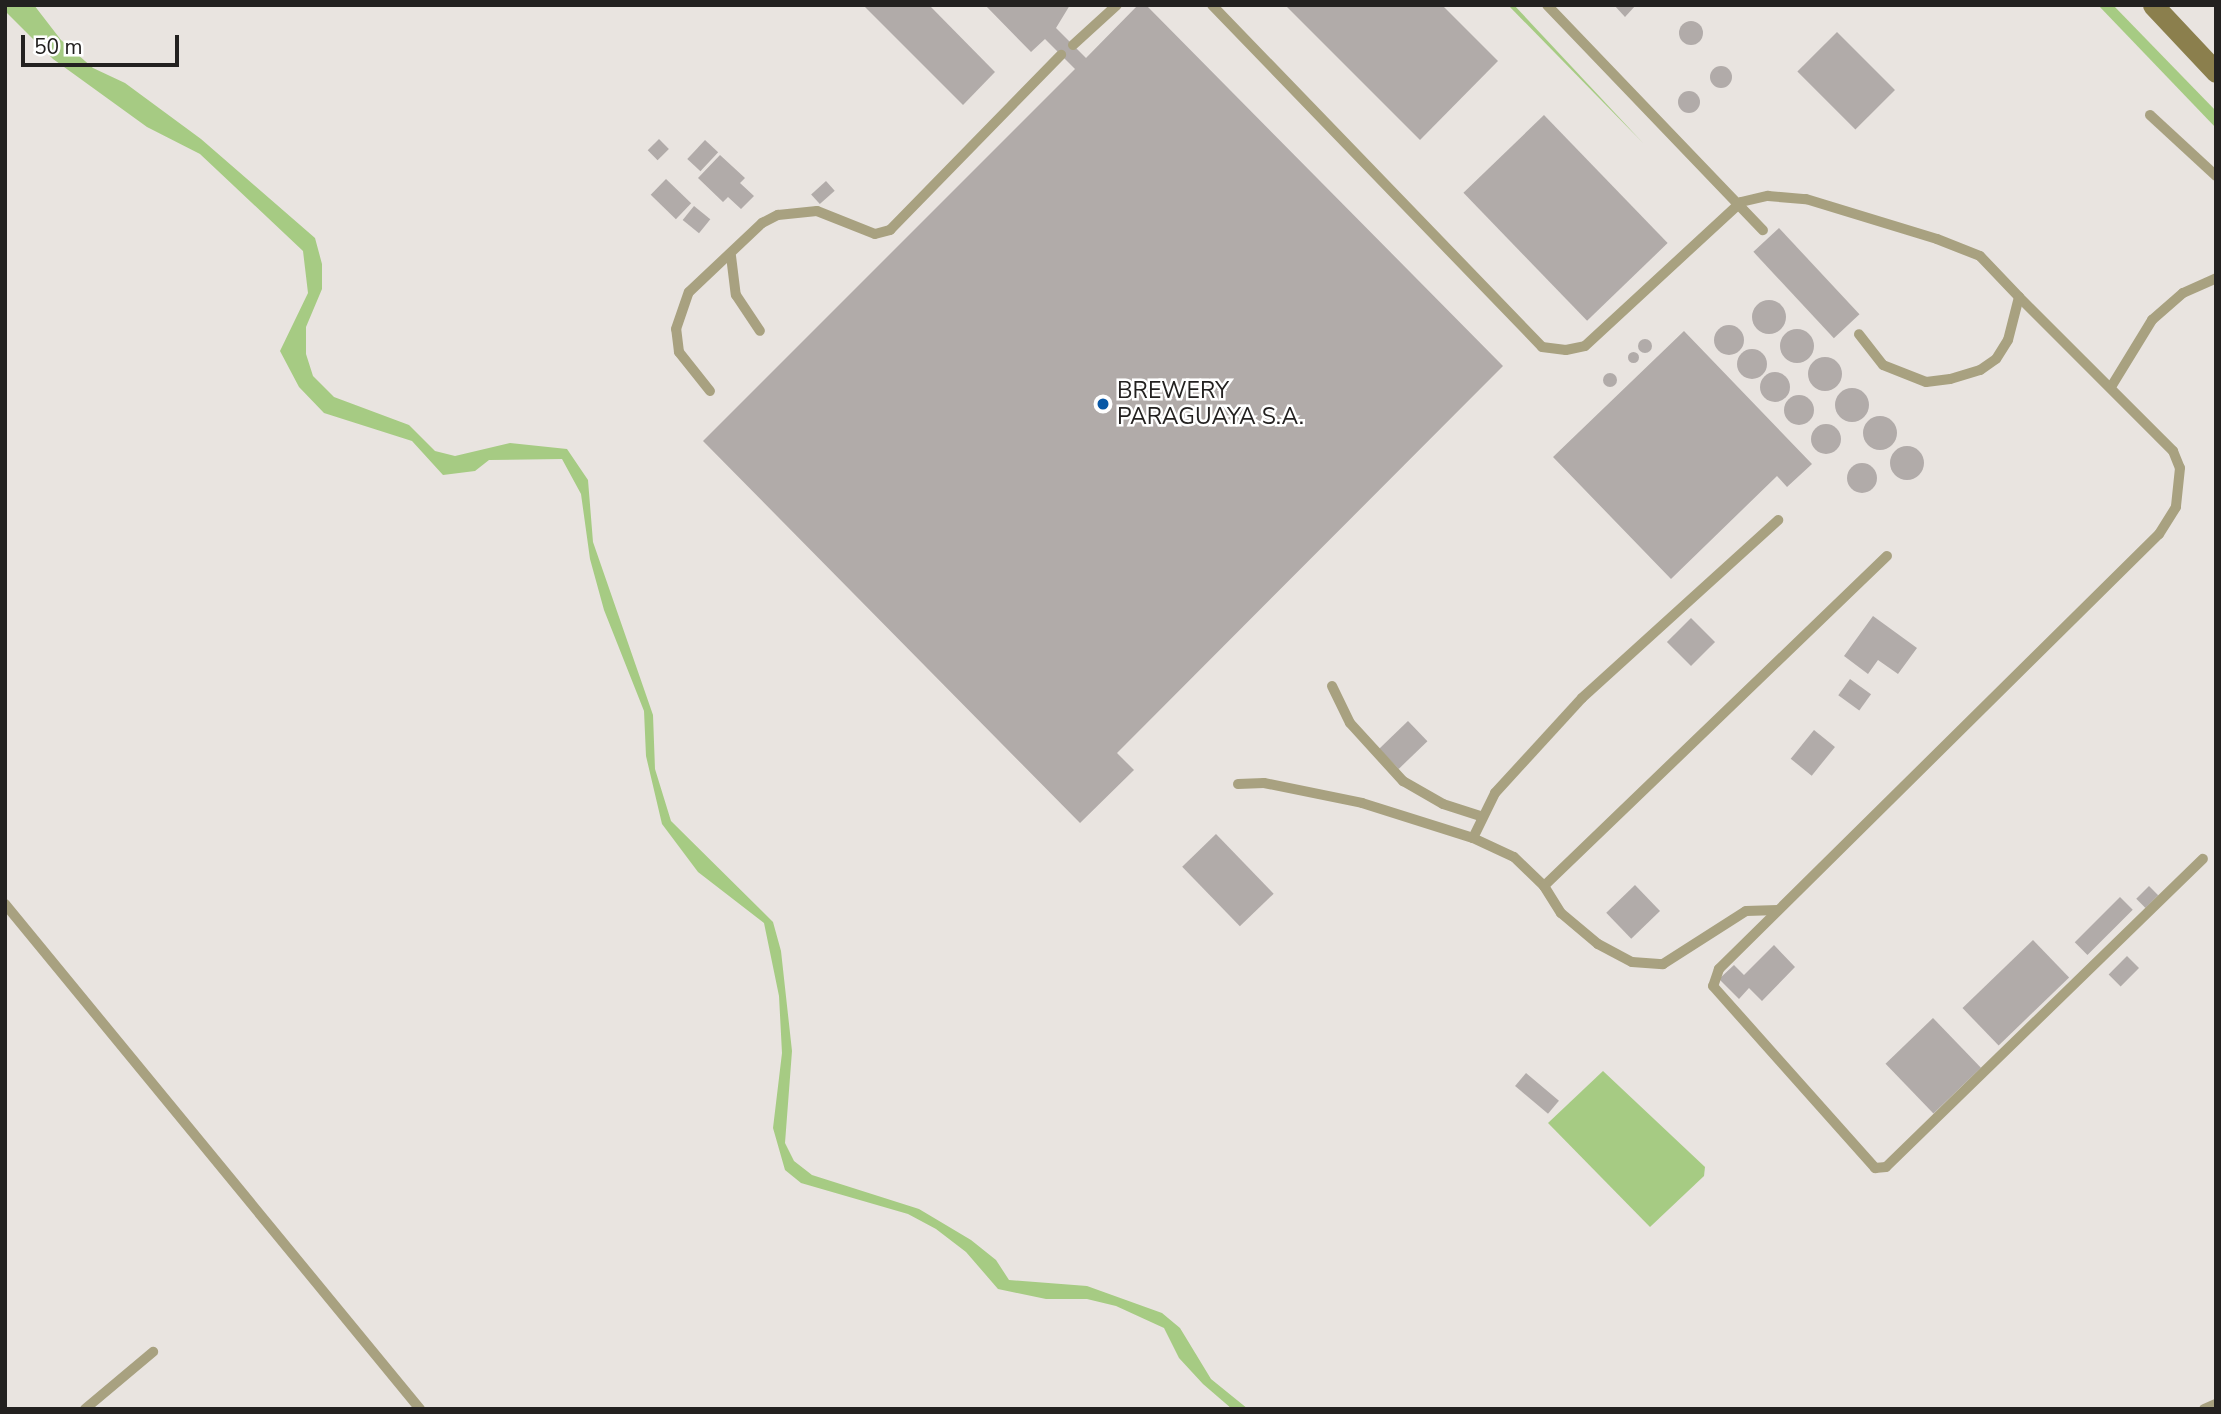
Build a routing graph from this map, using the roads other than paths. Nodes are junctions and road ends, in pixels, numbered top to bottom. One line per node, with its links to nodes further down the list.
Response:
1 (1117, 5): 5 (lane)
2 (1212, 5): 10 (lane)
3 (1547, 5): 10 (lane)
4 (2153, 5): 7 (main road)
5 (1073, 45)
6 (1061, 55): 12 (lane)
7 (2216, 72)
8 (2150, 115): 9 (lane)
9 (2216, 176)
10 (1741, 202): 11 (lane); 14 (lane)
11 (1763, 230)
12 (731, 256): 15 (lane); 18 (lane)
13 (2216, 278): 17 (lane)
14 (2019, 297): 16 (lane); 17 (lane)
15 (760, 331)
16 (1860, 334)
17 (2111, 387): 28 (lane)
18 (710, 391)
19 (1778, 520): 23 (lane)
20 (1887, 556): 26 (lane)
21 (1332, 685): 23 (lane)
22 (1238, 784): 24 (lane)
23 (1481, 816): 24 (lane)
24 (1474, 838): 26 (lane)
25 (2203, 859): 28 (lane)
26 (1544, 886): 28 (lane)
27 (5, 904): 32 (lane)
28 (1777, 910)
29 (153, 1352): 31 (lane)
30 (2216, 1404): 33 (lane)
31 (85, 1409)
32 (420, 1409)
33 (2204, 1409)

